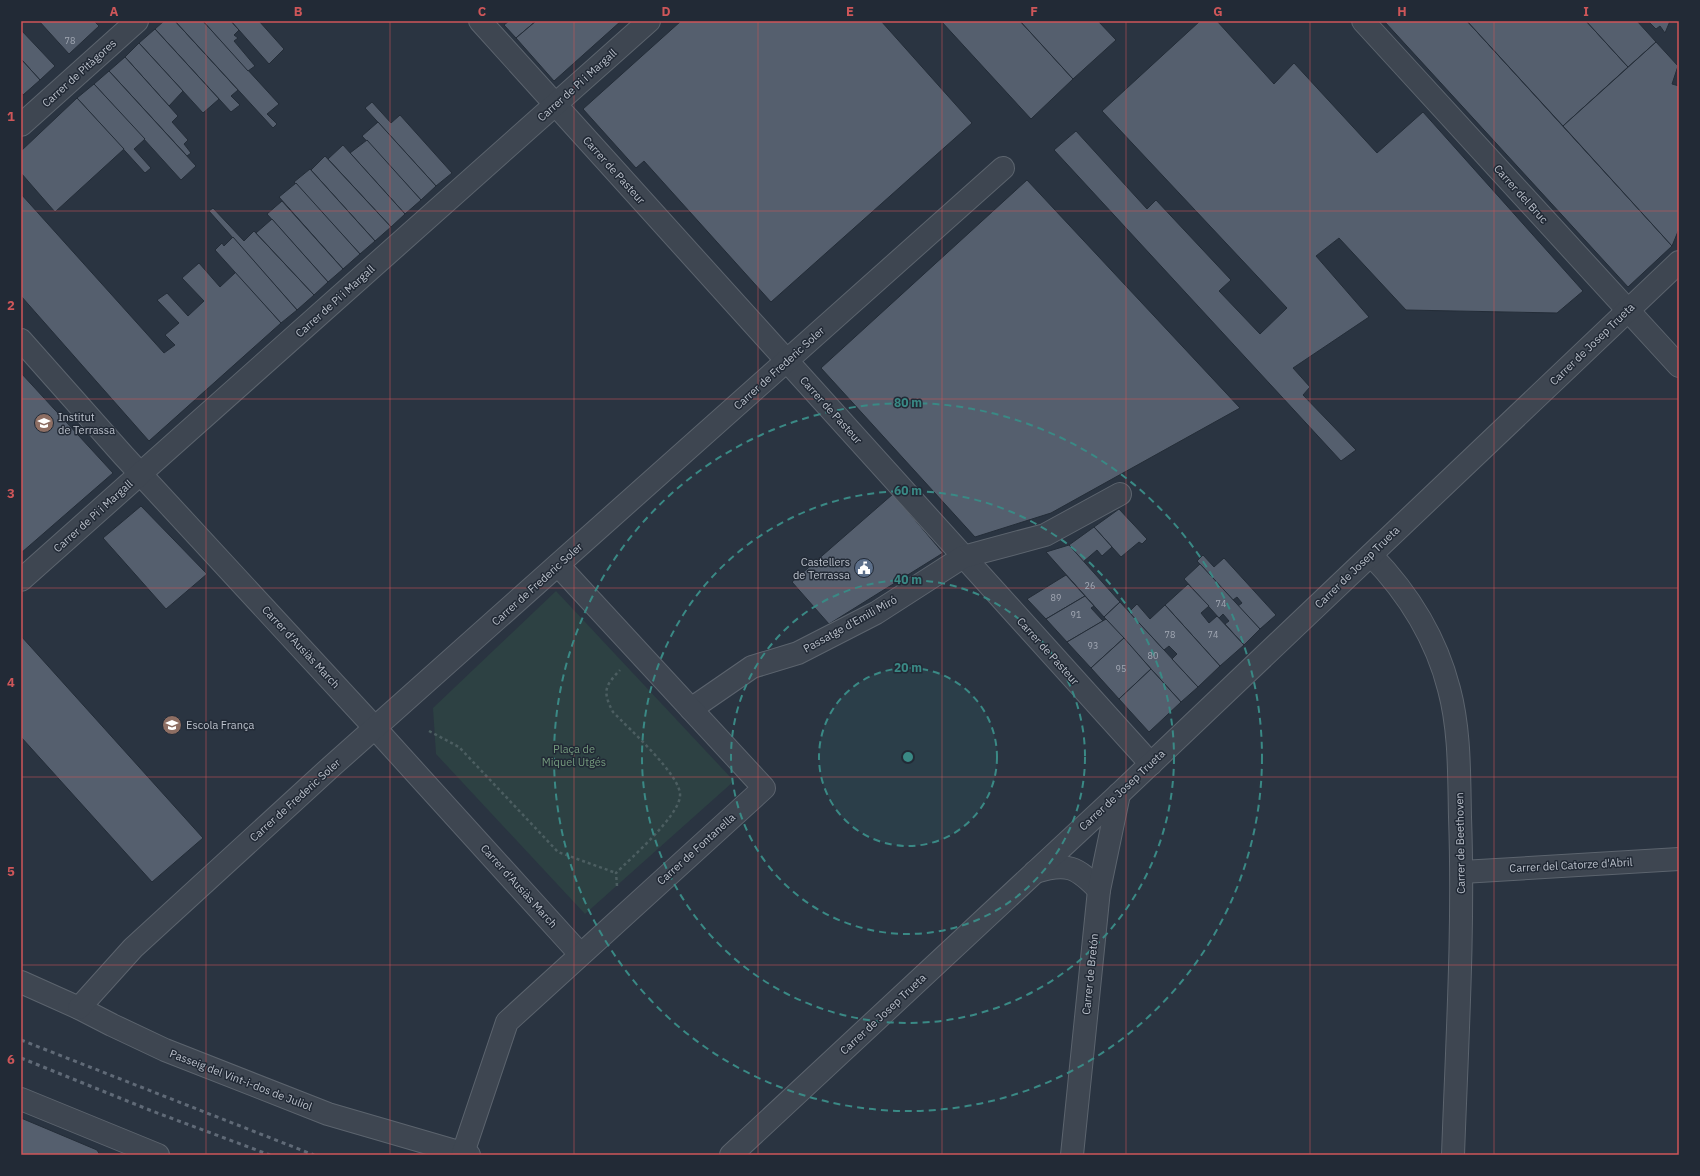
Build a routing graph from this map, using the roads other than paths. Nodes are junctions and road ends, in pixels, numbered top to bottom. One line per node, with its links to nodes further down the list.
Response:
1 (137, 21): 6 (street, Carrer de Pitàgores)
2 (480, 21): 5 (street, Carrer de Pasteur)
3 (649, 21): 5 (street, Carrer de Pi i Margall)
4 (1363, 21): 9 (street, Carrer del Bruc)
5 (555, 105): 11 (street, Carrer de Pasteur); 13 (street, Carrer de Pi i Margall)
6 (21, 125)
7 (1003, 168): 11 (street, Carrer de Frederic Soler)
8 (1679, 262): 9 (street, Carrer de Josep Trueta)
9 (1627, 311): 12 (street, Carrer del Bruc); 15 (street, Carrer de Josep Trueta)
10 (21, 340): 13 (street, Carrer d'Ausiàs March)
11 (787, 361): 16 (street, Carrer de Pasteur); 17 (street, Carrer de Frederic Soler)
12 (1679, 366)
13 (140, 474): 18 (street, Carrer de Pi i Margall); 20 (street, Carrer d'Ausiàs March)
14 (1120, 494): 16 (street, Passatge d'Emili Miró)
15 (1371, 555): 21 (street, Carrer de Josep Trueta); 25 (street, Carrer de Beethoven)
16 (963, 557): 19 (street, Passatge d'Emili Miró); 21 (street, Carrer de Pasteur)
17 (558, 565): 19 (street, Carrer de Fontanella); 20 (street, Carrer de Frederic Soler)
18 (21, 580)
19 (691, 709): 27 (street, Carrer de Fontanella)
20 (375, 728): 27 (street, Carrer d'Ausiàs March); 29 (street, Carrer de Frederic Soler)
21 (1151, 764): 22 (street, Carrer de Josep Trueta)
22 (1119, 794): 24 (street, Carrer de Josep Trueta); 26 (street, Carrer de Bretón)
23 (1679, 859): 25 (street, Carrer del Catorze d'Abril)
24 (1035, 872): 26 (street, Carrer de Josep Trueta); 33 (street, Carrer de Josep Trueta)
25 (1462, 872): 35 (street, Carrer de Beethoven)
26 (1099, 890): 34 (street, Carrer de Bretón)
27 (580, 954): 31 (street, Carrer de Fontanella)
28 (21, 982): 29 (street, Passeig del Vint-i-dos de Juliol)
29 (79, 1008): 31 (street, Passeig del Vint-i-dos de Juliol)
30 (21, 1100): 32 (street)
31 (466, 1154)
32 (156, 1155)
33 (731, 1155)
34 (1072, 1155)
35 (1453, 1155)

